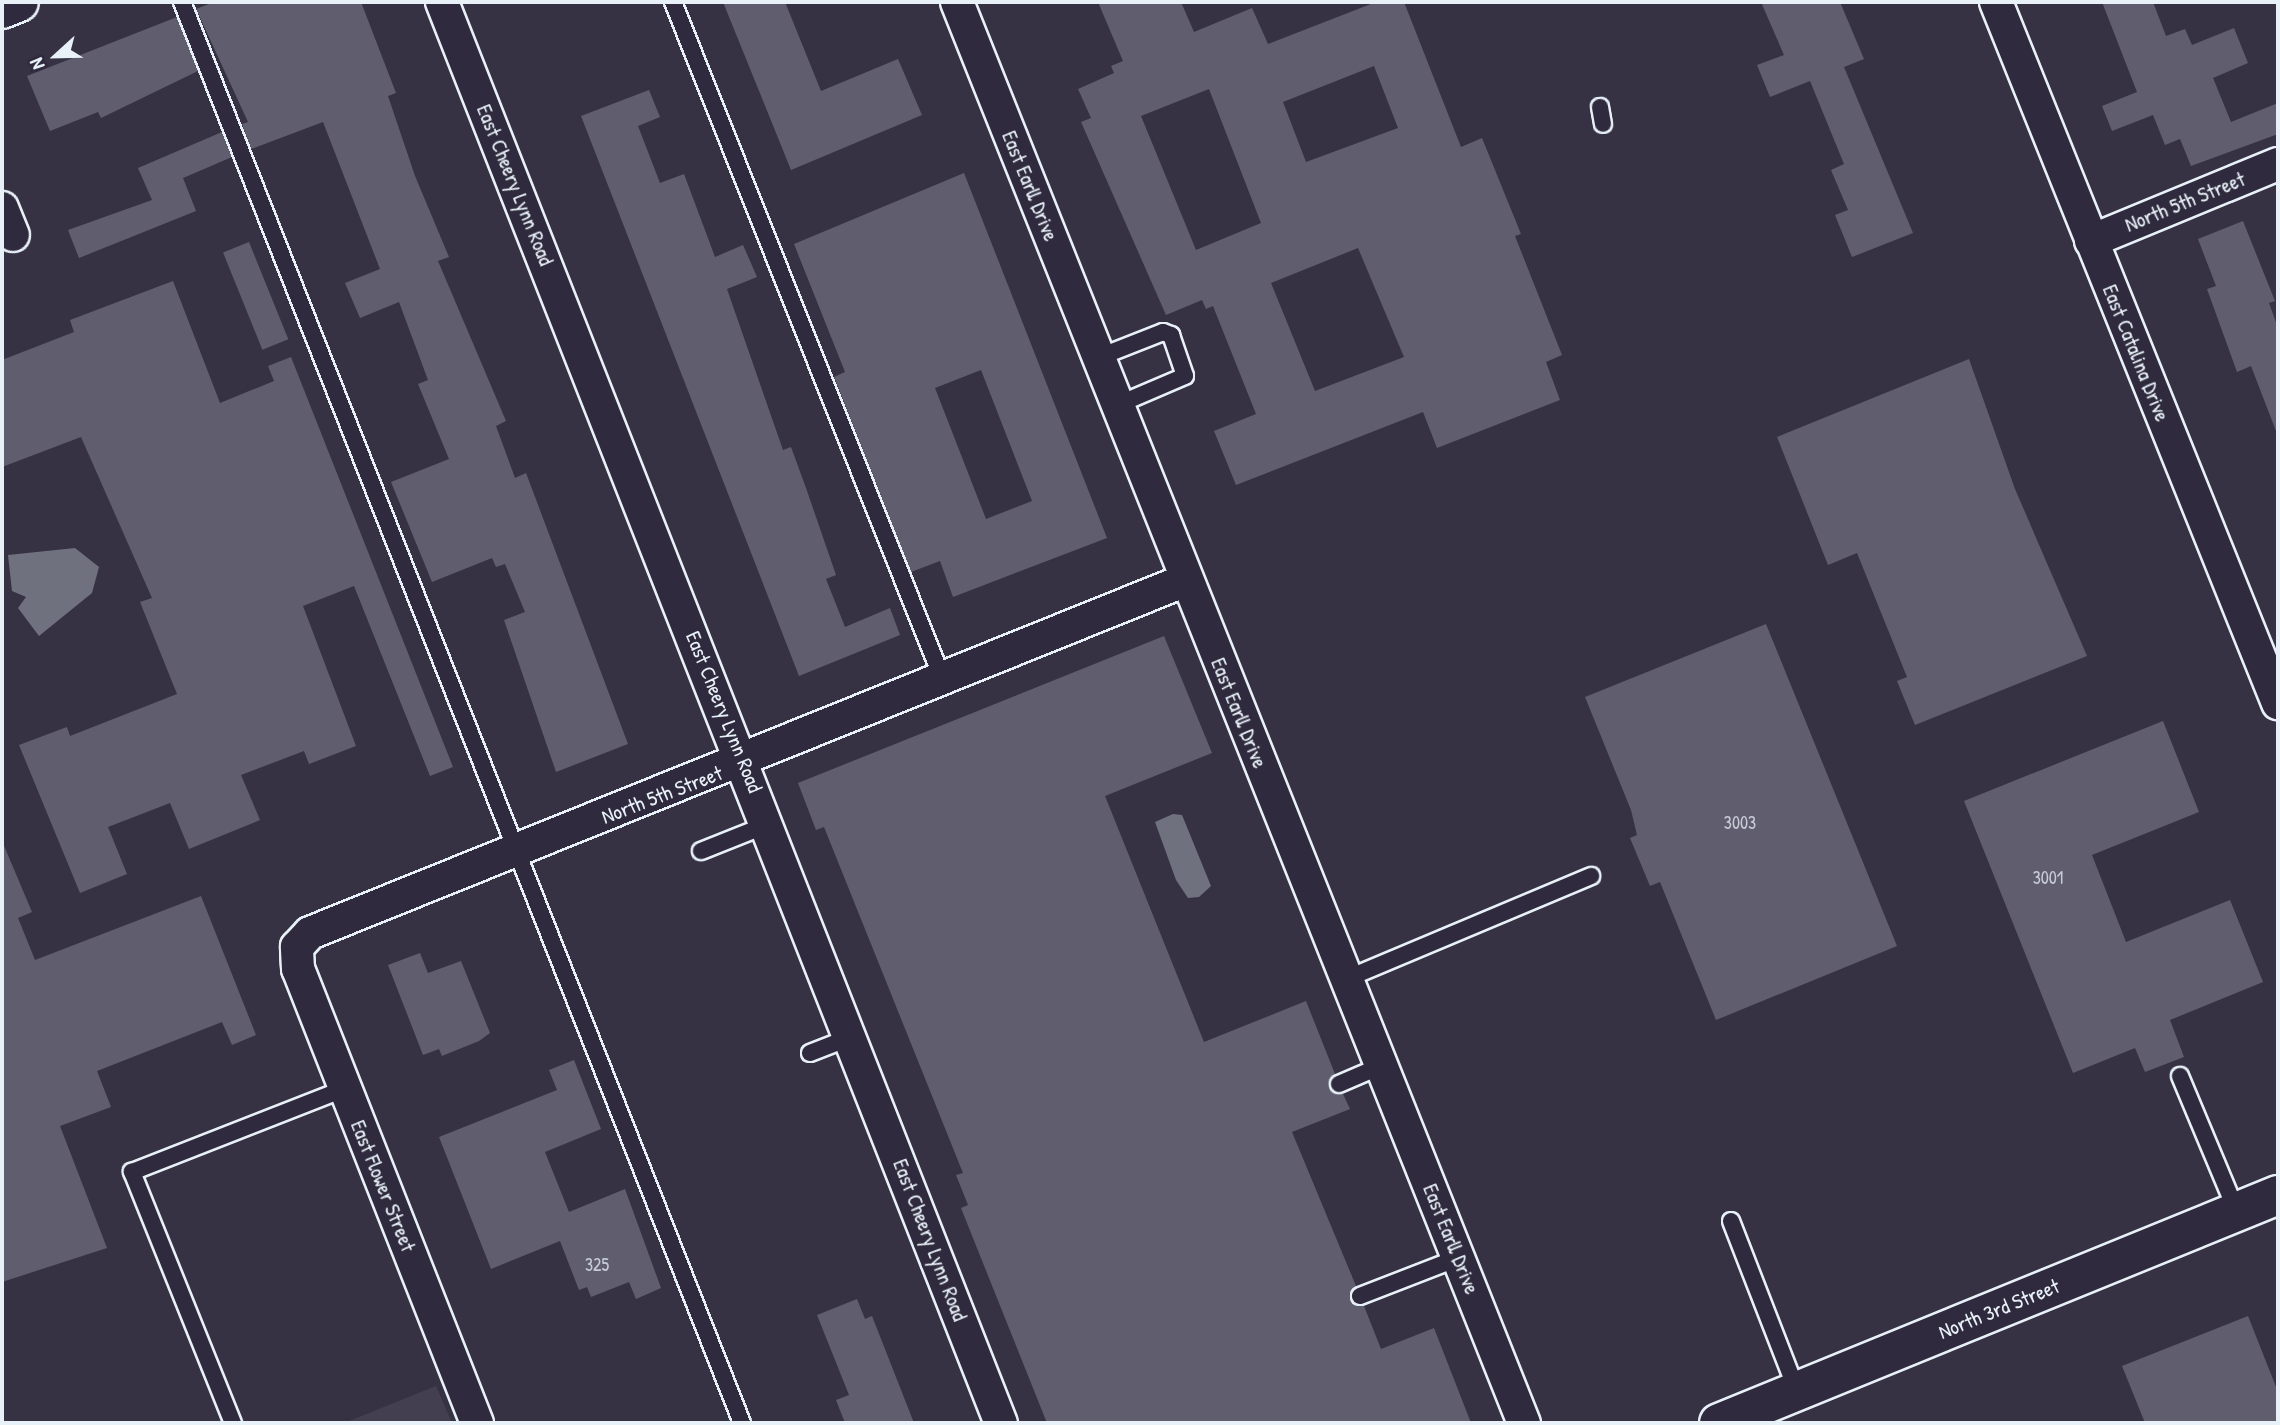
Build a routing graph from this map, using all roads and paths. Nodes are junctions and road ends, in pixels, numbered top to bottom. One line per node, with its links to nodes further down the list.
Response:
1 (19, 2): 7 (street)
2 (182, 2): 19 (lane)
3 (442, 2): 17 (street, East Cheery Lynn Road)
4 (673, 2): 15 (lane)
5 (957, 2): 12 (street, East Earll Drive)
6 (1996, 2): 11 (street, East Catalina Drive)
7 (2, 9)
8 (1600, 107): 9 (lane)
9 (1603, 124)
10 (2278, 164): 11 (street, North 5th Street)
11 (2091, 241): 16 (street, East Catalina Drive)
12 (1097, 358): 13 (street, East Earll Drive); 13 (lane)
13 (1117, 405): 14 (street, East Earll Drive)
14 (1186, 580): 15 (street, North 5th Street); 23 (street, East Earll Drive)
15 (943, 680): 17 (street, North 5th Street)
16 (2278, 703)
17 (744, 763): 18 (street, East Cheery Lynn Road); 19 (street, North 5th Street)
18 (769, 824): 20 (lane); 24 (street, East Cheery Lynn Road)
19 (515, 852): 22 (street, North 5th Street); 38 (lane)
20 (702, 852)
21 (1591, 876): 23 (lane)
22 (296, 947): 29 (street, East Flower Street)
23 (1346, 979): 26 (street, East Earll Drive)
24 (851, 1037): 25 (lane); 39 (street, East Cheery Lynn Road)
25 (810, 1054)
26 (1381, 1066): 28 (lane); 33 (street, East Earll Drive)
27 (2180, 1076): 31 (lane)
28 (1339, 1084)
29 (344, 1089): 36 (lane); 37 (street, East Flower Street)
30 (2278, 1195): 31 (street, North 3rd Street)
31 (2237, 1212): 35 (street, North 3rd Street)
32 (1731, 1221): 35 (lane)
33 (1458, 1258): 34 (lane); 40 (street, East Earll Drive)
34 (1360, 1296)
35 (1797, 1391): 41 (street, North 3rd Street)
36 (233, 1423)
37 (477, 1423)
38 (742, 1423)
39 (1001, 1423)
40 (1524, 1423)
41 (1719, 1423)

